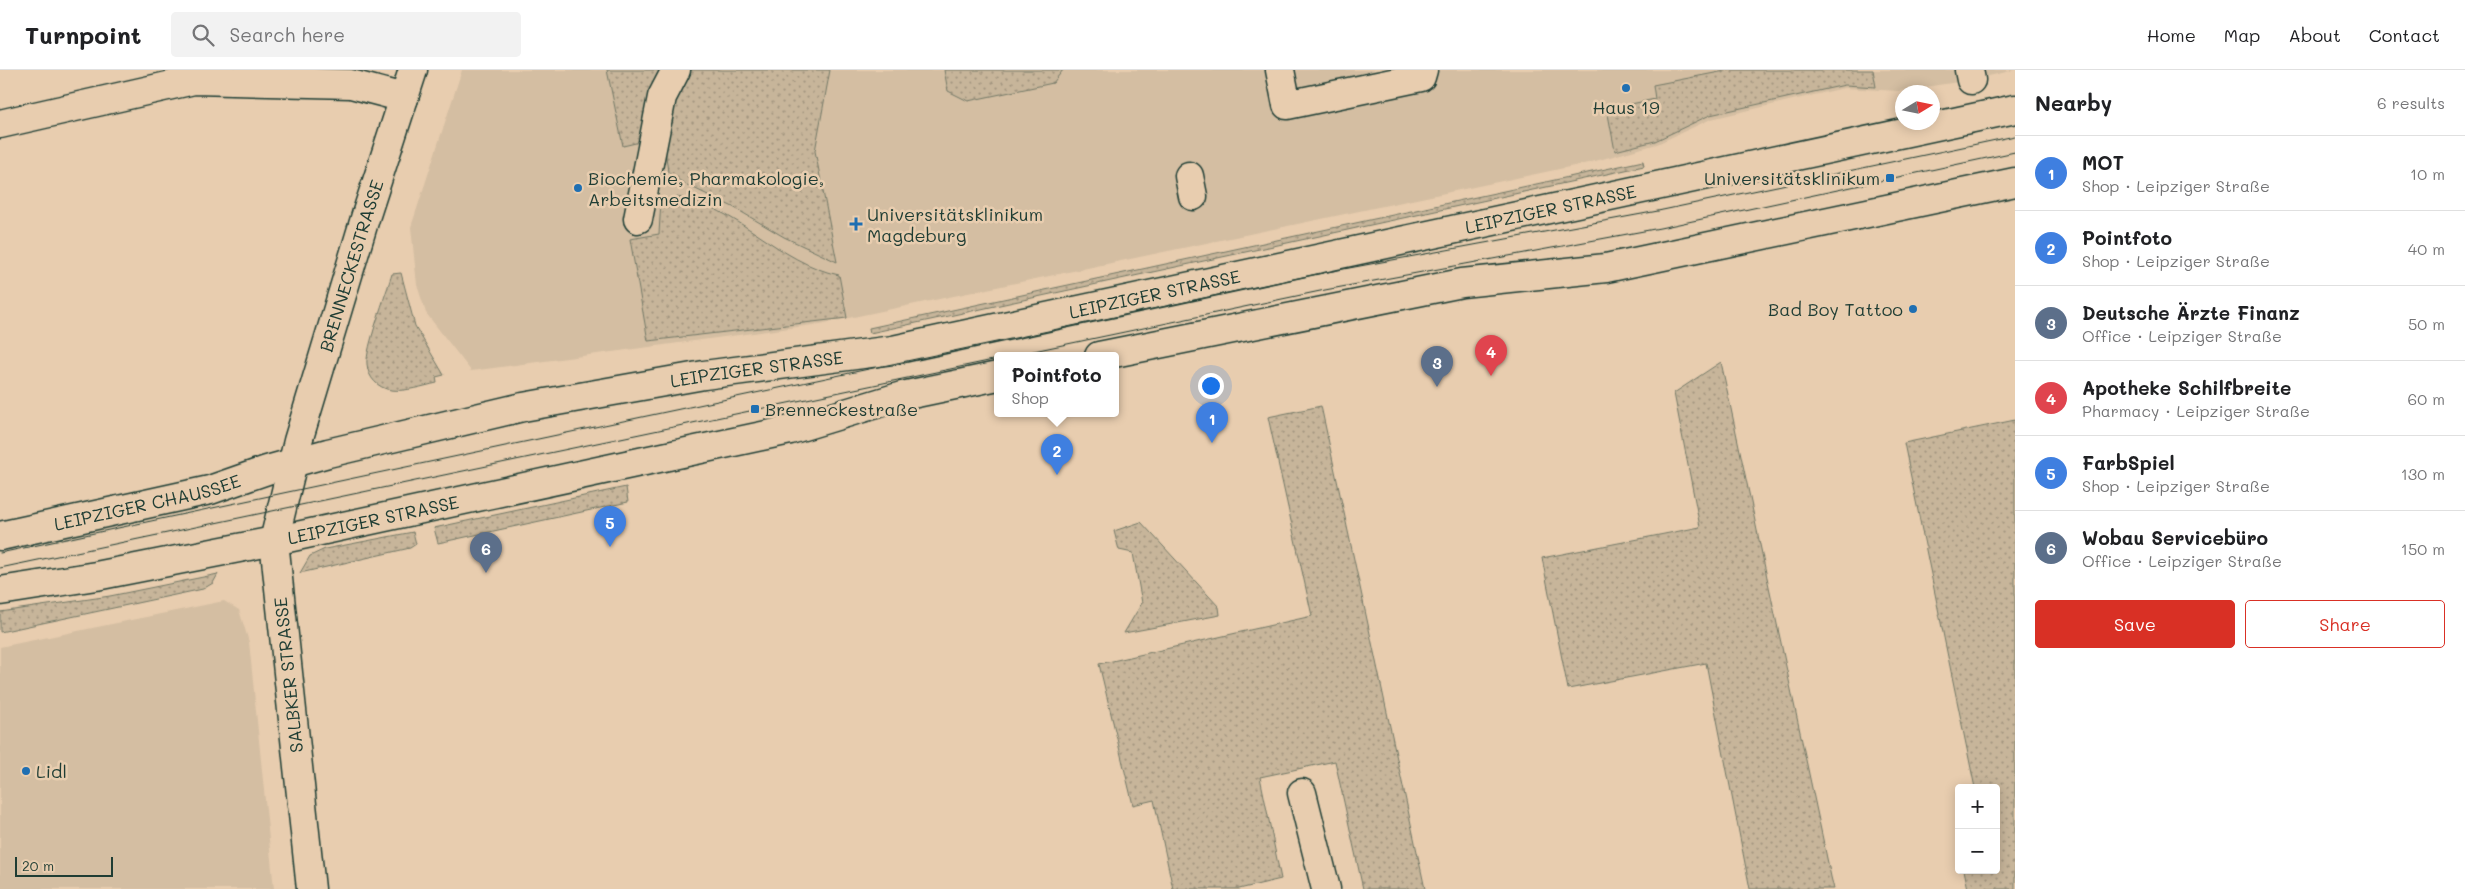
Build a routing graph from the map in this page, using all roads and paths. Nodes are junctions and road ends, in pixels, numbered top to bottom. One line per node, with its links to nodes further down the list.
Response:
1 (414, 70): 5 (main road, BRENNECKESTRASSE)
2 (676, 70): 9 (main road)
3 (1280, 70): 4 (main road)
4 (1423, 70)
5 (404, 98): 7 (main road); 12 (main road, BRENNECKESTRASSE)
6 (2015, 109): 12 (main road, LEIPZIGER STRASSE)
7 (0, 124)
8 (2015, 182): 10 (main road)
9 (638, 219)
10 (1119, 352)
11 (994, 377): 14 (main road, LEIPZIGER STRASSE)
12 (292, 463): 13 (main road, LEIPZIGER CHAUSSEE); 14 (main road, SALBKER STRASSE)
13 (0, 536)
14 (274, 541): 15 (main road); 17 (main road, SALBKER STRASSE)
15 (0, 591)
16 (1302, 793): 18 (main road)
17 (311, 889)
18 (1326, 889)

